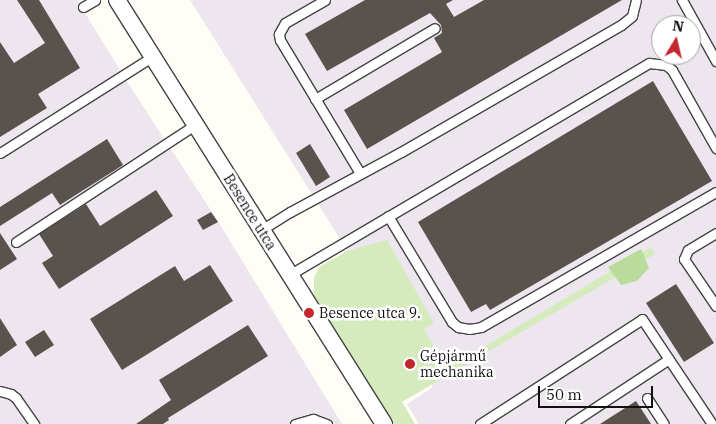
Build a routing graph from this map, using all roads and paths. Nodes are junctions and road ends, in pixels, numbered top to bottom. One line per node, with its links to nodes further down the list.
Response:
1 (95, 0): 6 (lane)
2 (117, 0): 8 (street, Besence utca)
3 (325, 0): 10 (lane)
4 (636, 0): 14 (lane)
5 (682, 0): 9 (lane)
6 (83, 8)
7 (435, 28): 10 (lane)
8 (152, 57): 11 (street, Besence utca); 13 (lane)
9 (716, 61)
10 (315, 100): 14 (lane)
11 (196, 126): 17 (street, Besence utca); 19 (lane)
12 (716, 148): 16 (lane)
13 (0, 153)
14 (360, 173): 17 (lane)
15 (716, 192): 16 (lane)
16 (388, 216): 20 (lane)
17 (261, 230): 20 (street, Besence utca)
18 (716, 233): 21 (lane)
19 (16, 242)
20 (289, 275): 28 (street, Besence utca)
21 (716, 306)
22 (669, 359): 29 (lane); 30 (lane); 32 (lane)
23 (0, 391): 25 (lane)
24 (647, 398): 31 (lane)
25 (34, 424)
26 (295, 424): 27 (lane)
27 (327, 424)
28 (384, 424)
29 (480, 424)
30 (570, 424)
31 (664, 424)
32 (712, 424)

